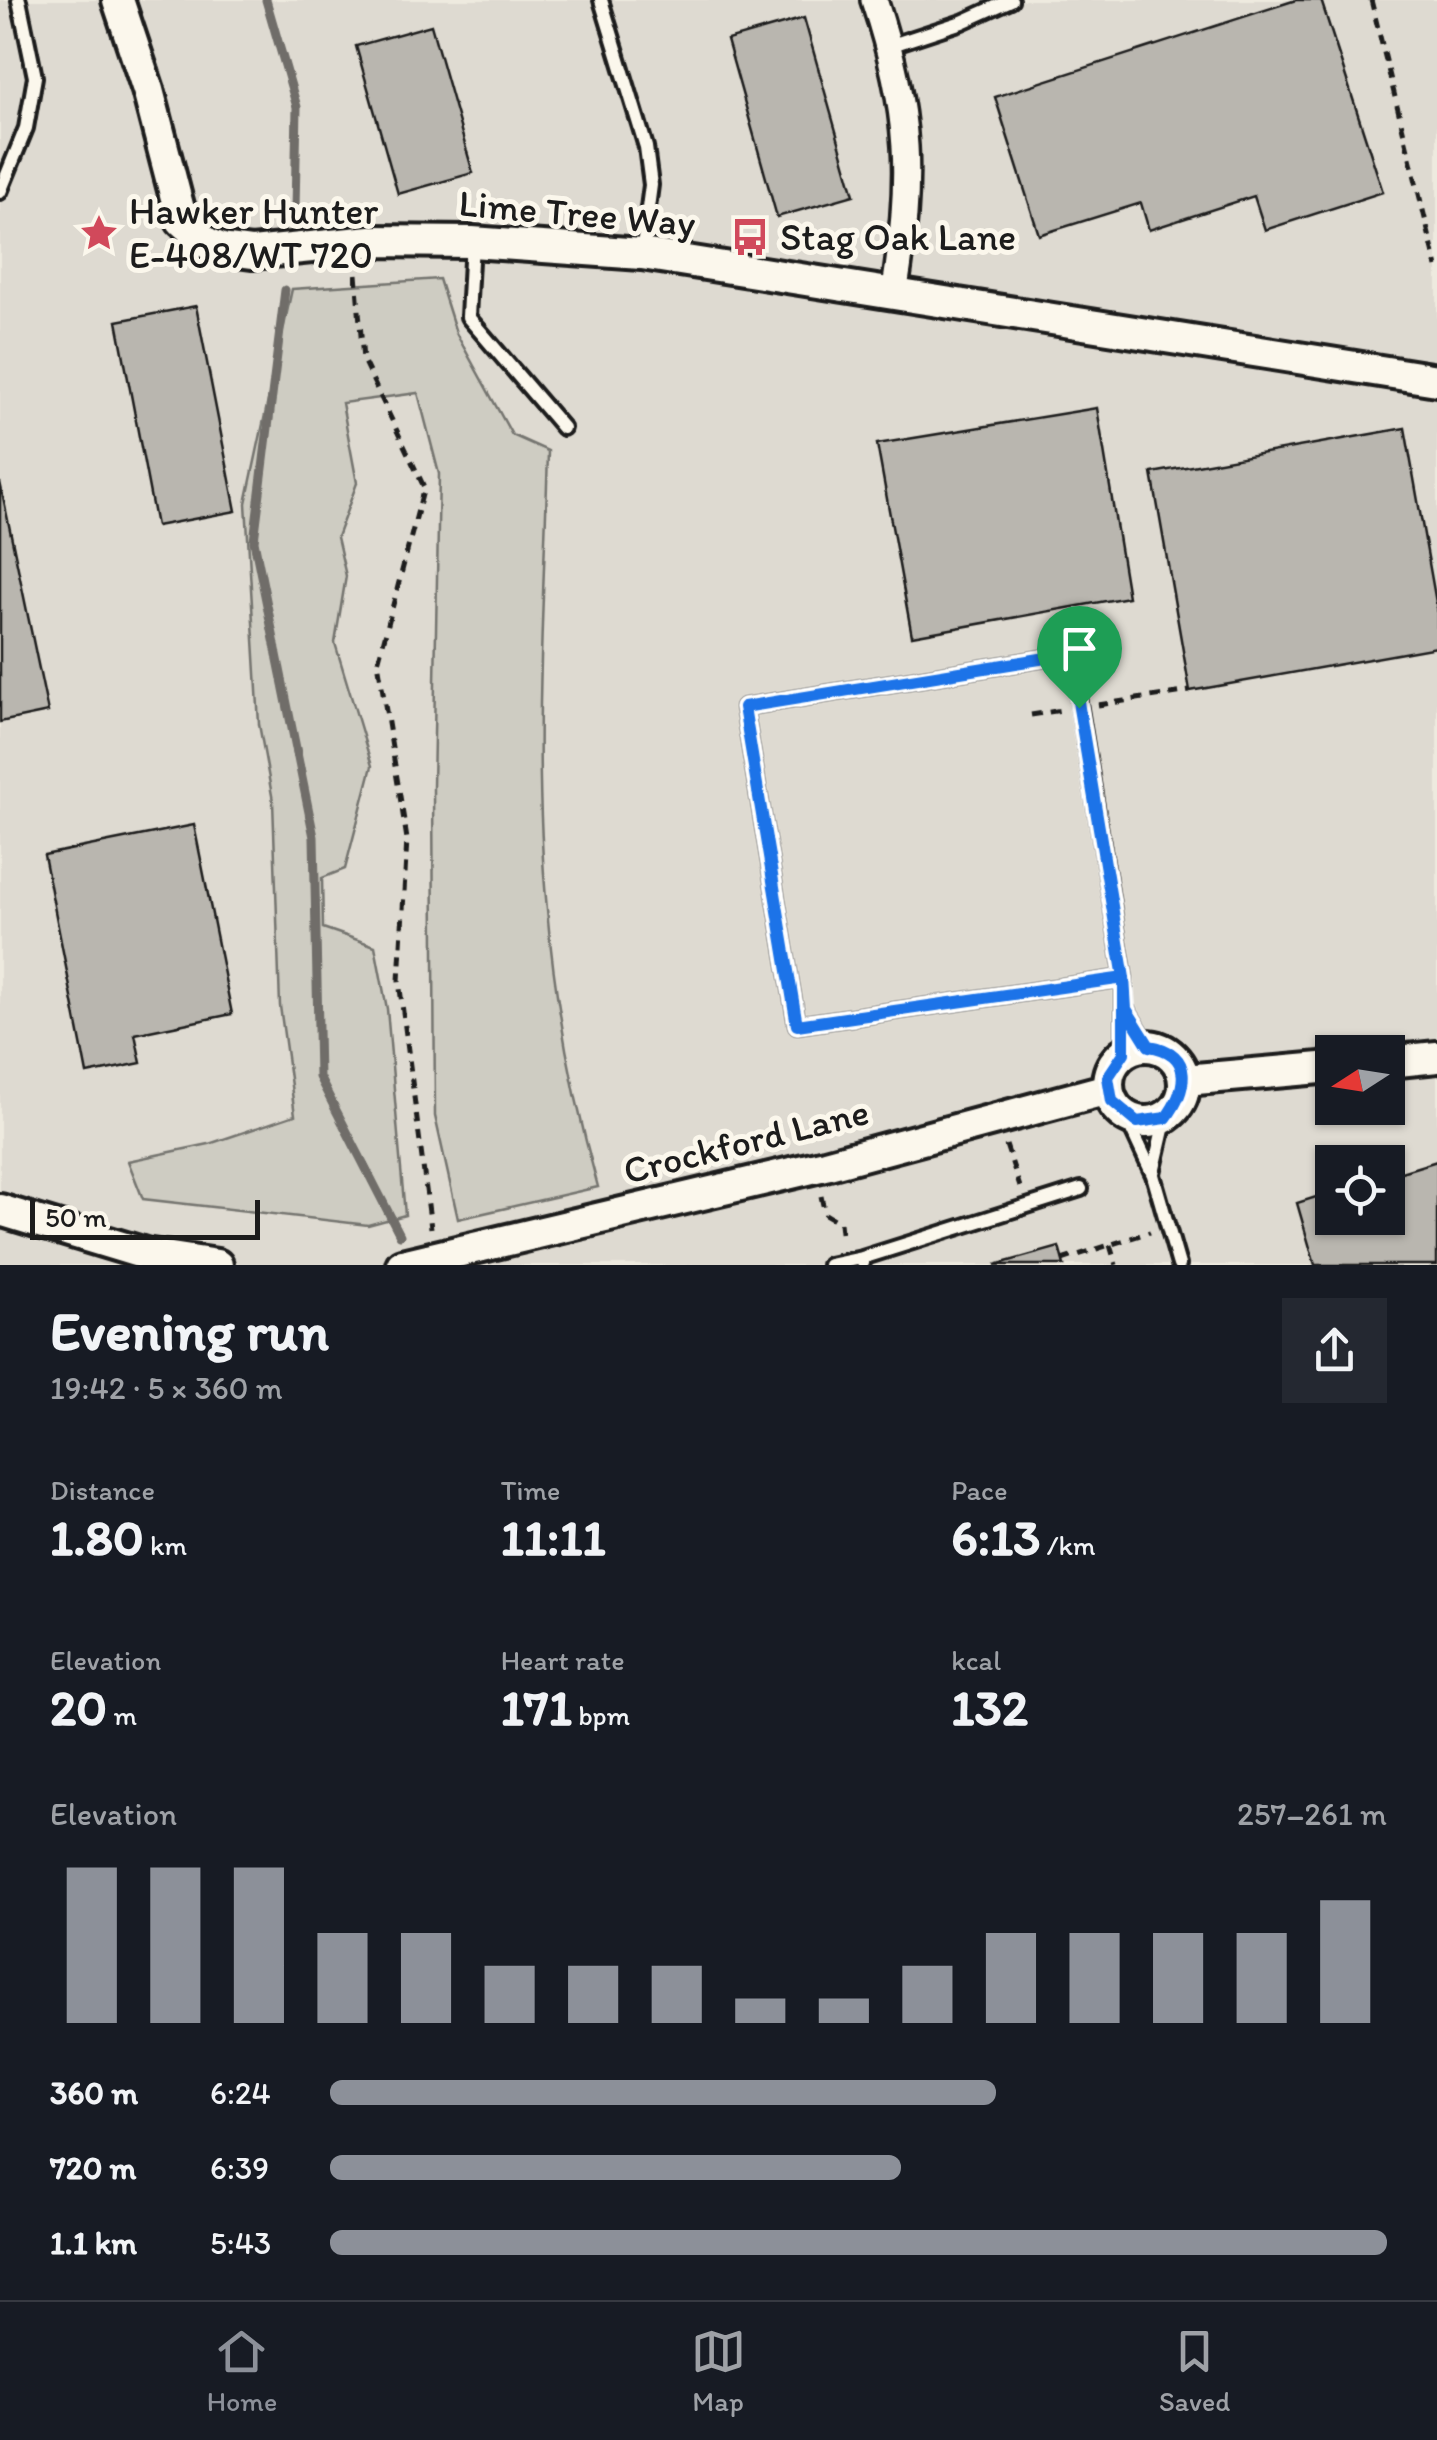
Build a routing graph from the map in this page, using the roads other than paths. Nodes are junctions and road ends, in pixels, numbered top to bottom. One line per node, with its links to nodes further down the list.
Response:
1 (18, 0): 7 (lane)
2 (118, 0): 8 (street, Lime Tree Way)
3 (601, 0): 9 (lane)
4 (874, 0): 6 (street)
5 (1010, 0): 6 (lane)
6 (890, 46): 10 (street)
7 (0, 192)
8 (472, 242): 9 (street, Lime Tree Way); 12 (lane)
9 (642, 254): 10 (street, Lime Tree Way)
10 (894, 295): 11 (street, Lime Tree Way)
11 (1437, 380)
12 (563, 428)
13 (1124, 978): 13 (lane); 14 (lane)
14 (1126, 1009): 15 (lane); 15 (lane)
15 (1137, 1050): 19 (street); 20 (street)
16 (1437, 1057): 17 (street)
17 (1405, 1060)
18 (1315, 1068): 19 (street)
19 (1184, 1080): 22 (street)
20 (1108, 1088): 21 (street); 26 (street, Crockford Lane)
21 (1126, 1117): 22 (street); 23 (lane)
22 (1166, 1118): 23 (lane)
23 (1153, 1174): 30 (lane)
24 (1081, 1189): 27 (lane)
25 (0, 1210): 28 (street)
26 (419, 1254)
27 (863, 1262): 29 (lane)
28 (217, 1265)
29 (829, 1265)
30 (1179, 1265)

